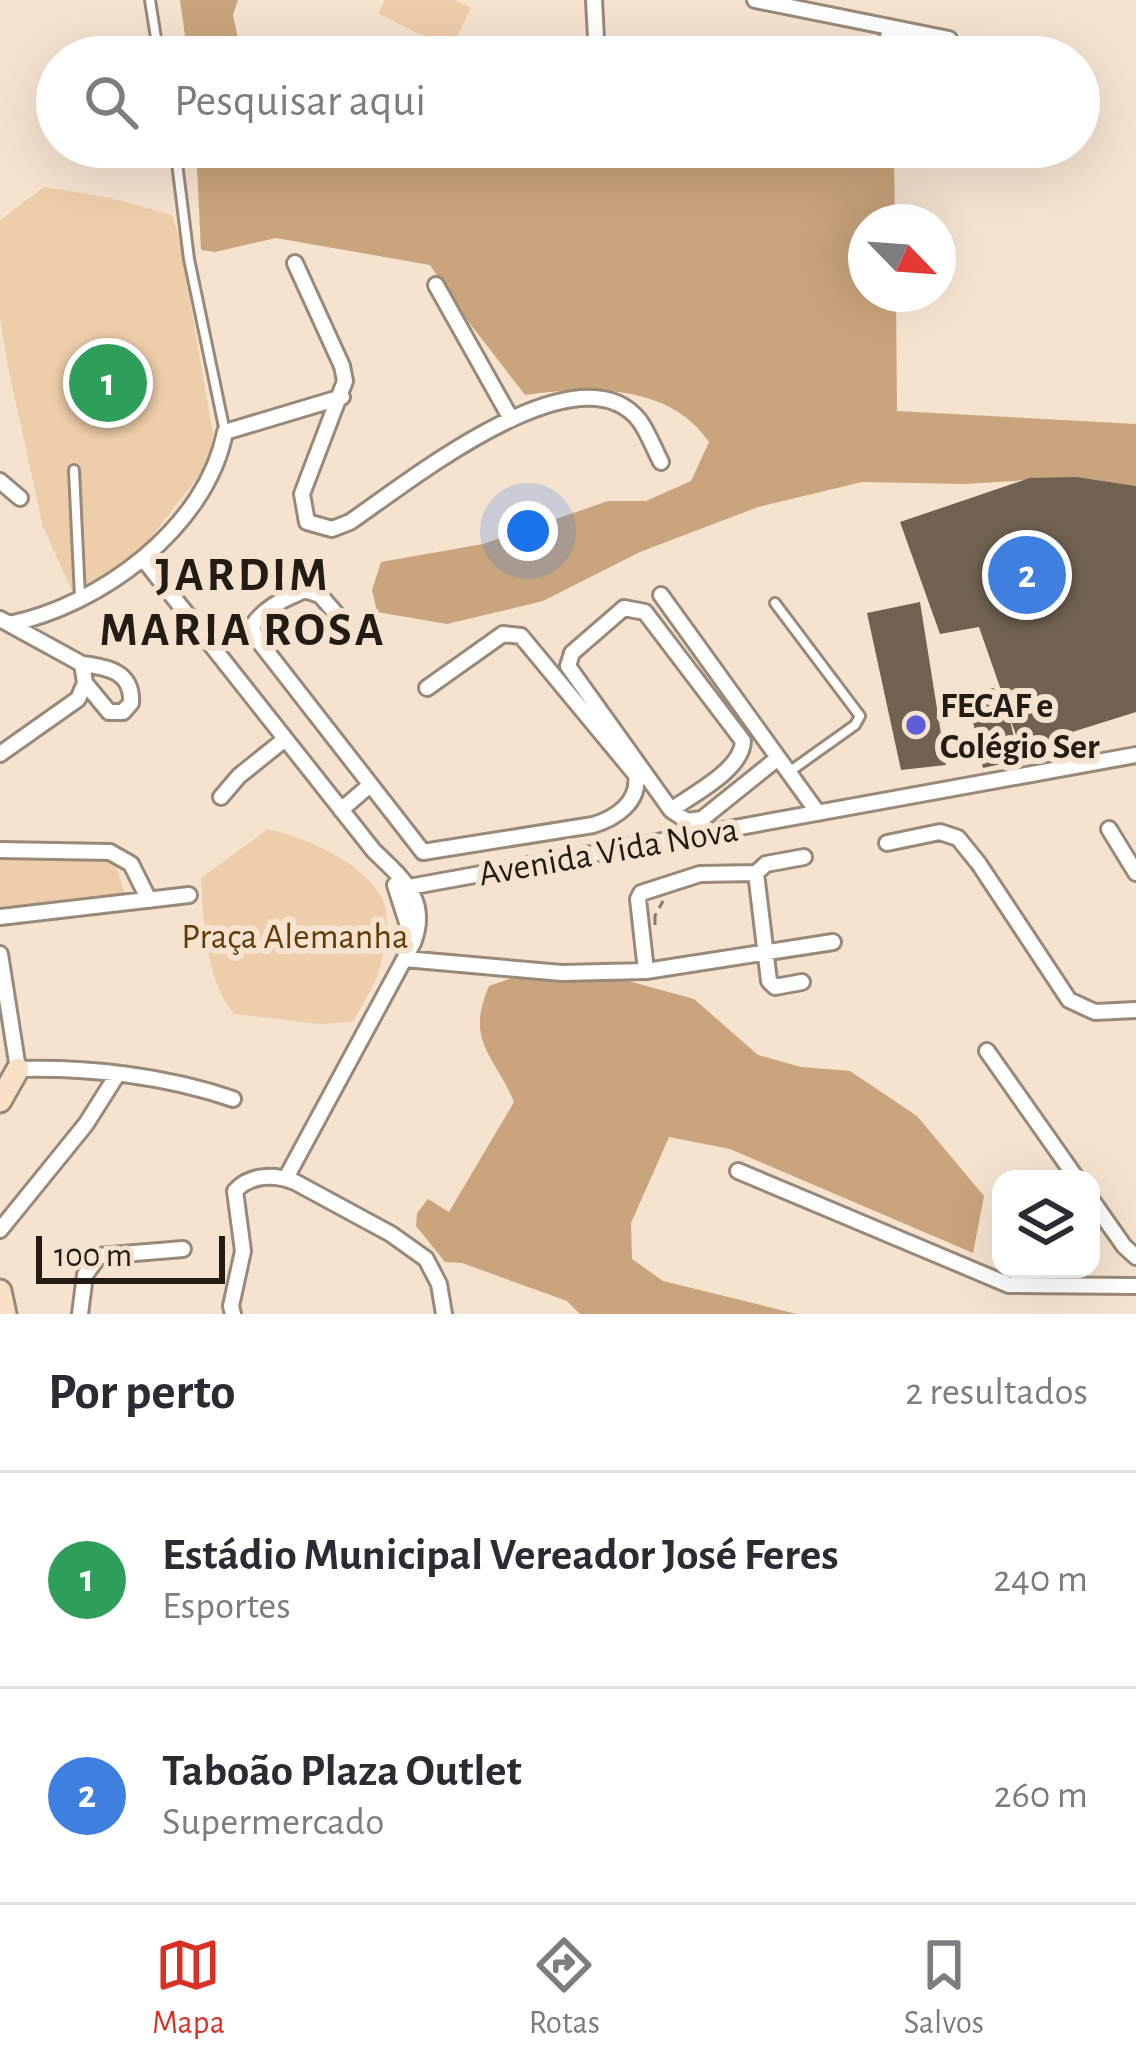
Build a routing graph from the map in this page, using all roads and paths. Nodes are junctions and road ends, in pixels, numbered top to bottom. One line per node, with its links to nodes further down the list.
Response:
1 (150, 0): 5 (lane)
2 (594, 0): 6 (street)
3 (755, 0): 4 (street)
4 (890, 28): 7 (street); 8 (street)
5 (156, 36)
6 (596, 36)
7 (888, 36)
8 (934, 36)
9 (177, 168): 14 (lane)
10 (296, 263): 12 (street)
11 (436, 285): 13 (street)
12 (342, 397): 13 (street); 14 (street)
13 (510, 418): 15 (street)
14 (225, 432): 19 (street)
15 (661, 462)
16 (74, 470): 21 (lane)
17 (0, 481): 18 (street)
18 (20, 498)
19 (144, 560): 21 (street); 28 (street)
20 (661, 595): 31 (street)
21 (80, 597): 24 (street)
22 (775, 603): 32 (lane)
23 (338, 616): 33 (street)
24 (5, 622): 25 (street)
25 (82, 664): 26 (street); 26 (street)
26 (85, 682): 29 (street)
27 (427, 688): 33 (street)
28 (285, 740): 34 (street); 35 (street)
29 (0, 754)
30 (1136, 755): 37 (street, Avenida Vida Nova)
31 (778, 758): 32 (street); 36 (street)
32 (789, 772): 37 (street)
33 (370, 785): 35 (street)
34 (221, 797)
35 (341, 810): 44 (street)
36 (671, 810): 36 (street)
37 (818, 813): 44 (street, Avenida Vida Nova)
38 (1109, 829): 43 (street)
39 (887, 843): 56 (street)
40 (0, 850): 47 (street)
41 (804, 857): 42 (street)
42 (756, 873): 51 (street); 54 (street)
43 (1136, 873)
44 (404, 887): 53 (street)
45 (189, 895): 47 (street)
46 (665, 896): 49 (path)
47 (148, 900): 48 (street)
48 (0, 917)
49 (655, 929)
50 (833, 942): 51 (street)
51 (766, 952): 54 (street); 55 (street)
52 (0, 954): 58 (street)
53 (404, 959): 54 (street); 64 (street)
54 (646, 971)
55 (802, 982)
56 (1136, 1010)
57 (987, 1051): 62 (street)
58 (9, 1069): 59 (street); 61 (street)
59 (117, 1075): 60 (street); 66 (street)
60 (233, 1099)
61 (0, 1101)
62 (1071, 1170)
63 (738, 1171): 69 (street)
64 (286, 1178): 71 (street); 74 (street)
65 (1100, 1212): 68 (street)
66 (0, 1230)
67 (183, 1249): 73 (street)
68 (1136, 1257)
69 (1136, 1286)
70 (0, 1291): 72 (street)
71 (232, 1310)
72 (5, 1314)
73 (80, 1314)
74 (444, 1314)

